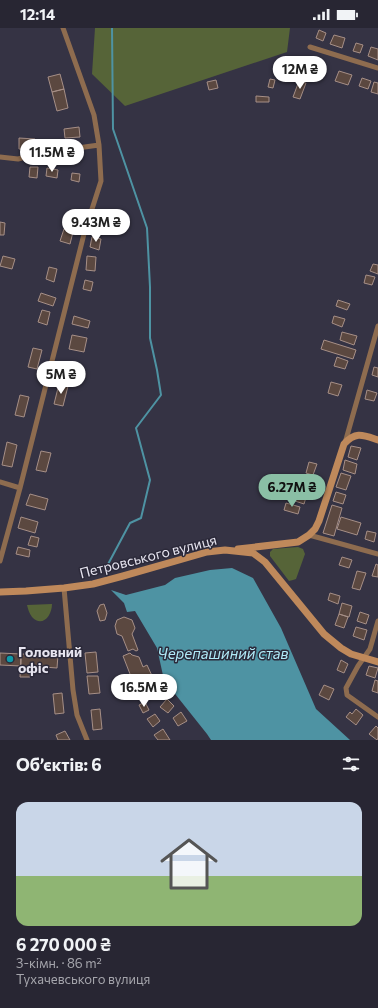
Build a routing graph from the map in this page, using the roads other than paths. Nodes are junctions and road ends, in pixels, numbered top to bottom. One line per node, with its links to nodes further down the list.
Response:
1 (63, 28): 4 (street)
2 (310, 47): 3 (street)
3 (378, 68)
4 (99, 145): 5 (street); 10 (street)
5 (0, 157)
6 (378, 326): 8 (street)
7 (378, 440): 8 (main road)
8 (344, 444): 11 (main road)
9 (0, 482): 10 (street)
10 (20, 488): 14 (street)
11 (309, 536): 12 (main road); 13 (street)
12 (225, 550): 15 (main road, Петровського вулиця); 18 (main road, Петровського вулиця)
13 (378, 554)
14 (0, 561)
15 (64, 588): 16 (main road, Петровського вулиця); 21 (street)
16 (0, 592)
17 (378, 621): 18 (street)
18 (364, 658): 19 (main road, Петровського вулиця); 20 (street)
19 (378, 662)
20 (378, 717)
21 (86, 740)

